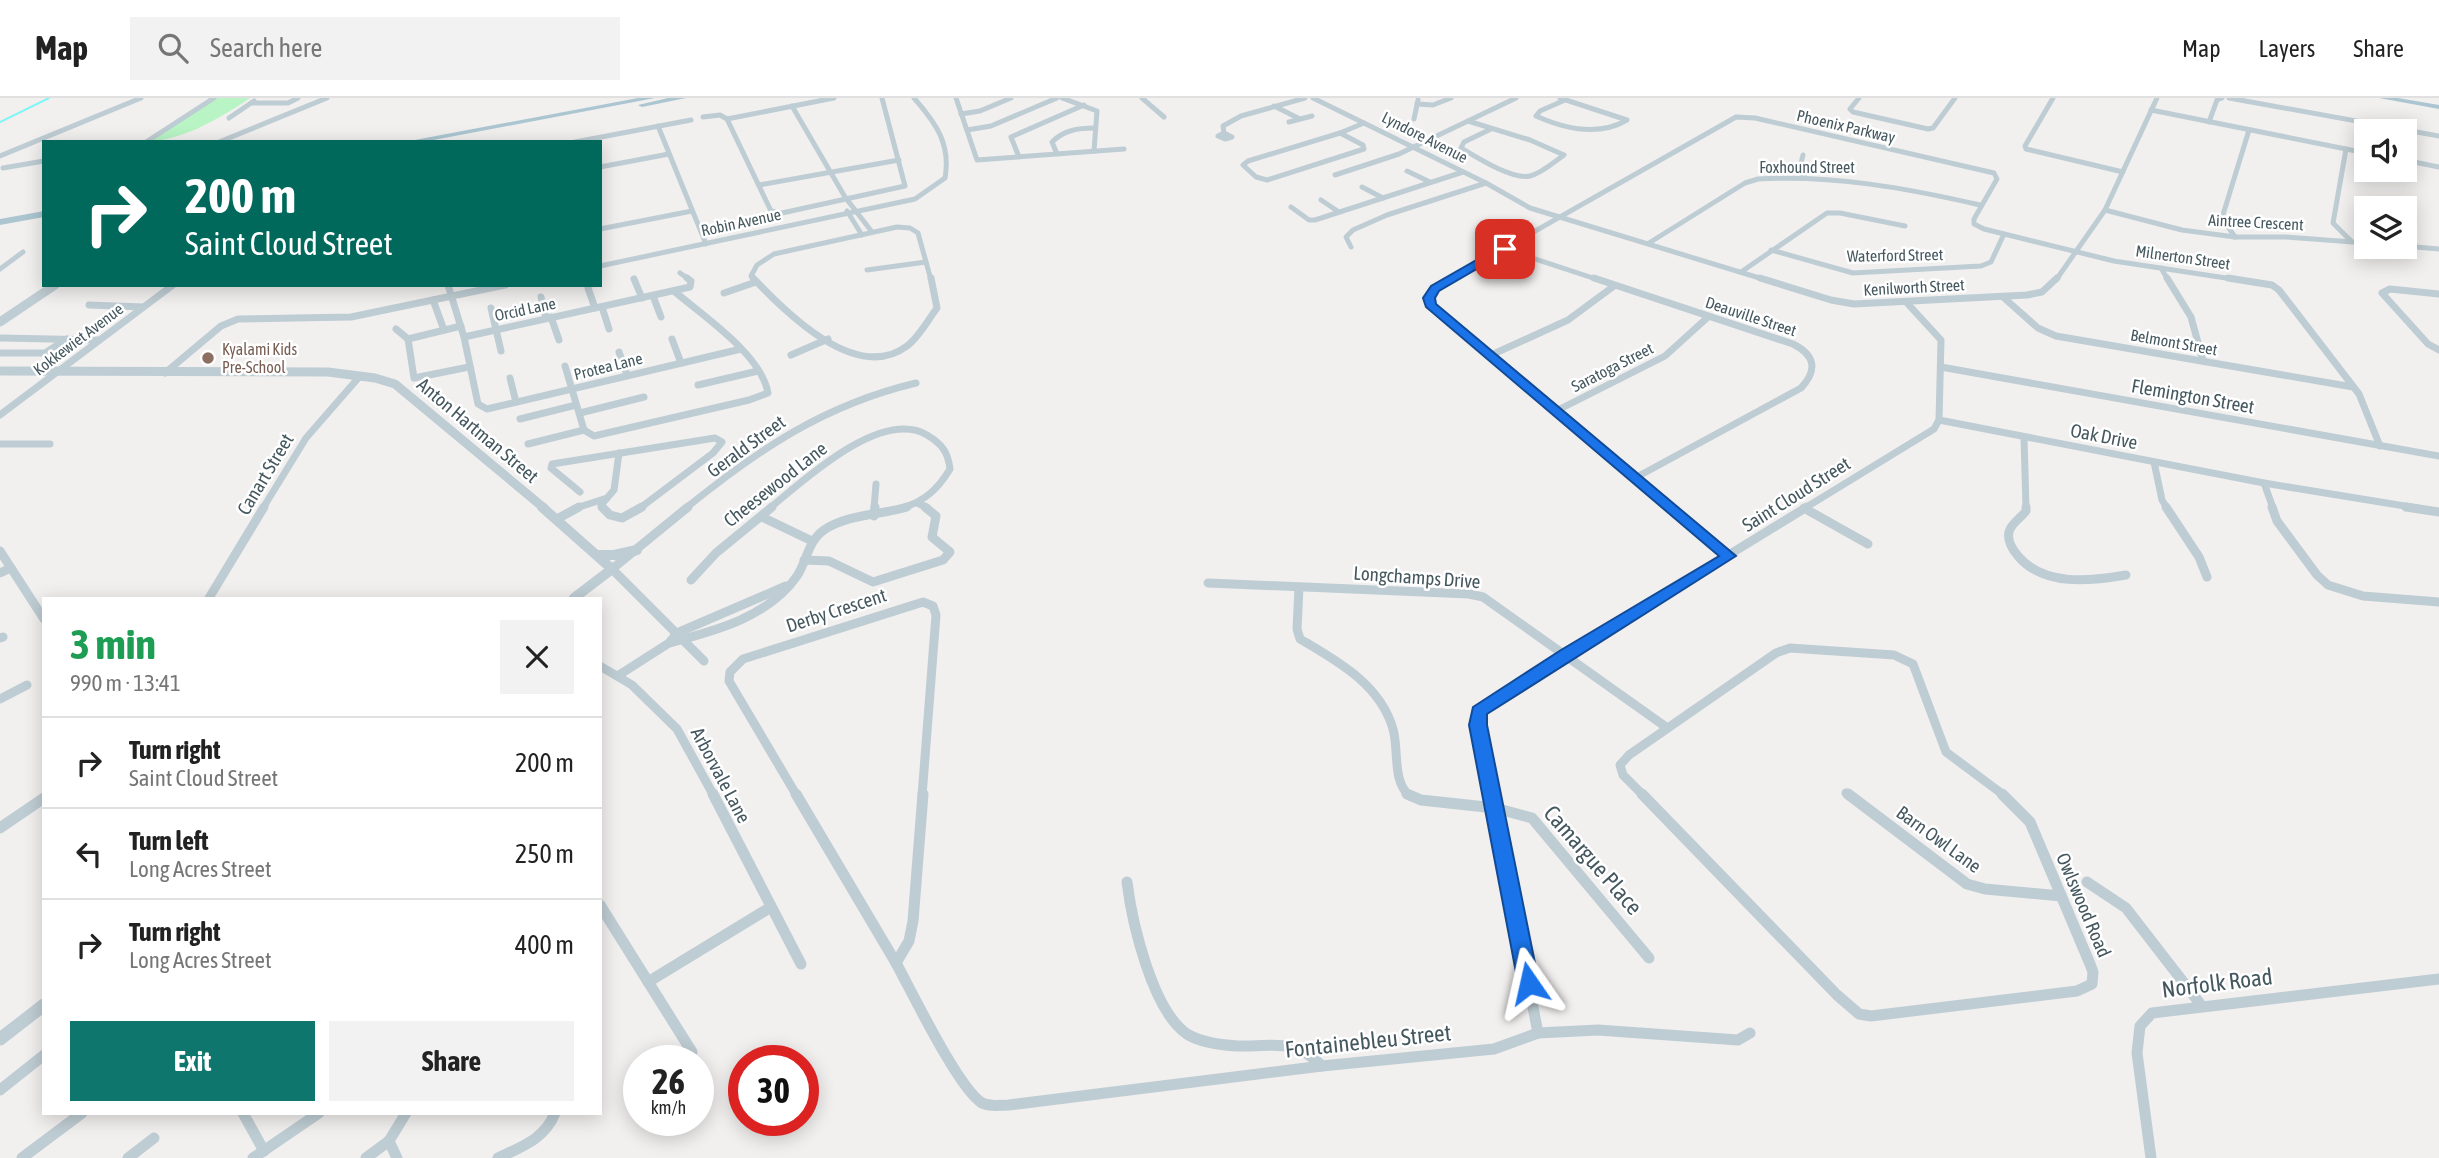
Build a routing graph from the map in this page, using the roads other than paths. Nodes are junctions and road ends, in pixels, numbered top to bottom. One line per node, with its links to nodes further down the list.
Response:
1 (141, 98): 76 (street)
2 (214, 98): 62 (street)
3 (258, 98): 33 (street)
4 (298, 98): 33 (street)
5 (315, 98): 63 (street)
6 (327, 98): 64 (street)
7 (630, 98): 38 (main road)
8 (649, 98): 9 (main road); 38 (main road)
9 (664, 98)
10 (682, 98): 66 (main road)
11 (834, 98): 36 (street)
12 (882, 98): 78 (street)
13 (914, 98): 103 (street, Robin Avenue)
14 (956, 98): 40 (street)
15 (1011, 98): 31 (street)
16 (1060, 98): 34 (street); 58 (street)
17 (1142, 98): 43 (street)
18 (1304, 98): 37 (street)
19 (1451, 98): 32 (street)
20 (1516, 98): 50 (street)
21 (1859, 98): 22 (street)
22 (1955, 98)
23 (2053, 98): 87 (street)
24 (2157, 98): 39 (street, Kenilworth Street)
25 (2222, 98): 51 (street)
26 (2229, 98): 61 (street)
27 (2383, 98): 35 (main road)
28 (2402, 98): 35 (main road)
29 (1318, 99): 52 (street, Lyndore Avenue)
30 (1562, 99): 30 (street)
31 (997, 101): 40 (street)
32 (1418, 101): 47 (street)
33 (251, 103): 44 (street)
34 (1084, 105): 55 (street); 77 (street)
35 (2439, 105)
36 (792, 106): 45 (street); 86 (street)
37 (1274, 106): 46 (street); 59 (street)
38 (584, 110): 65 (main road)
39 (2151, 110): 51 (street); 87 (street, Kenilworth Street)
40 (961, 114): 58 (street)
41 (1312, 116): 46 (street)
42 (703, 117): 45 (street)
43 (1164, 117)
44 (229, 118)
45 (727, 119): 93 (street)
46 (1300, 119): 49 (street)
47 (1414, 119)
48 (691, 120): 53 (street)
49 (1289, 122)
50 (1466, 122): 56 (street); 68 (street)
51 (2209, 122): 57 (street)
52 (1364, 123): 54 (street, Lyndore Avenue); 60 (street)
53 (658, 126): 67 (street); 73 (street)
54 (1372, 127): 60 (street); 68 (street, Lyndore Avenue)
55 (1095, 128): 71 (street); 74 (street)
56 (1492, 130): 56 (street)
57 (2249, 130): 70 (street); 115 (street)
58 (967, 131): 77 (street)
59 (1224, 133)
60 (1342, 133): 60 (street)
61 (2439, 136)
62 (149, 140)
63 (213, 140)
64 (224, 140)
65 (419, 140)
66 (451, 140)
67 (585, 140)
68 (1414, 147): 85 (street, Lyndore Avenue); 88 (street)
69 (1124, 149): 71 (street)
70 (2346, 149): 72 (street); 116 (street)
71 (1094, 151): 74 (street)
72 (2354, 151)
73 (670, 154): 82 (street); 102 (street)
74 (1056, 154): 77 (street)
75 (1803, 155): 90 (street)
76 (0, 156)
77 (1019, 158)
78 (899, 160): 86 (street); 96 (street)
79 (42, 161): 81 (street)
80 (2417, 163): 83 (street)
81 (1, 165): 89 (street)
82 (602, 167)
83 (2439, 167)
84 (1407, 171): 91 (street)
85 (1460, 171): 91 (street); 92 (street, Lyndore Avenue)
86 (831, 172): 93 (street); 96 (street)
87 (2123, 172): 101 (street, Kenilworth Street)
88 (1335, 175)
89 (0, 176)
90 (1806, 178): 98 (street, Foxhound Street); 118 (street, Foxhound Street)
91 (1427, 182): 95 (street)
92 (1486, 183): 108 (street, Lyndore Avenue); 120 (street)
93 (759, 185): 96 (street)
94 (1362, 187): 95 (street)
95 (1383, 198): 104 (street)
96 (846, 199): 103 (street); 106 (street)
97 (1321, 200): 104 (street)
98 (1980, 205): 108 (street, Phoenix Parkway); 113 (street, Milnerton Street)
99 (42, 207): 107 (main road)
100 (1291, 207): 104 (street)
101 (2105, 210): 115 (street, Aintree Crescent); 125 (street, Kenilworth Street)
102 (692, 211): 111 (street); 119 (street)
103 (857, 212): 106 (street, Robin Avenue); 112 (street)
104 (1339, 212)
105 (42, 214): 109 (main road)
106 (849, 214): 114 (street); 119 (street, Robin Avenue)
107 (0, 215)
108 (1566, 217): 118 (street, Kenilworth Street); 122 (street, Phoenix Parkway)
109 (0, 222)
110 (1905, 226): 124 (street)
111 (602, 229)
112 (872, 232): 114 (street); 129 (street)
113 (2004, 234): 124 (street, Waterford Street); 125 (street, Milnerton Street)
114 (862, 235): 137 (street)
115 (2235, 237): 116 (street, Aintree Crescent)
116 (2351, 241): 117 (street, Aintree Crescent)
117 (2354, 241)
118 (1649, 243): 134 (street, Kenilworth Street)
119 (706, 244): 130 (street, Robin Avenue)
120 (1351, 247)
121 (2417, 247): 123 (street)
122 (1505, 249): 138 (street, Deauville Street); 183 (street, Phoenix Parkway)
123 (2439, 249)
124 (1771, 250): 134 (street)
125 (2076, 251): 131 (street, Milnerton Street); 150 (street, Kenilworth Street)
126 (23, 252): 128 (street)
127 (0, 260): 128 (street)
128 (13, 260): 132 (street)
129 (926, 262): 133 (street); 175 (street)
130 (602, 266)
131 (2161, 268): 184 (street); 198 (street, Milnerton Street)
132 (0, 269)
133 (867, 270)
134 (1741, 272): 153 (street, Kenilworth Street)
135 (680, 273): 144 (street)
136 (634, 279): 151 (street)
137 (756, 282): 145 (street); 175 (street)
138 (1614, 286): 159 (street, Deauville Street); 183 (street)
139 (52, 287): 161 (street)
140 (170, 287): 155 (street, Kokkewiet Avenue)
141 (448, 287): 148 (street)
142 (496, 287): 148 (street)
143 (589, 288): 156 (street)
144 (674, 291): 147 (street, Orcid Lane); 176 (street)
145 (724, 293)
146 (2439, 293): 177 (street)
147 (653, 296): 151 (street, Orcid Lane); 158 (street)
148 (450, 297): 152 (street); 162 (street)
149 (541, 297): 160 (street)
150 (2003, 297): 153 (street, Kenilworth Street); 184 (street, Belmont Street)
151 (642, 298): 156 (street, Orcid Lane)
152 (433, 300): 166 (street); 192 (street)
153 (1907, 303): 187 (street)
154 (89, 305): 155 (street)
155 (143, 307): 173 (street, Kokkewiet Avenue)
156 (598, 307): 160 (street, Orcid Lane); 163 (street)
157 (491, 308): 165 (street)
158 (661, 317)
159 (1708, 317): 203 (street, Saratoga Street); 216 (street, Deauville Street)
160 (549, 318): 165 (street, Orcid Lane); 174 (street)
161 (0, 322)
162 (461, 327): 166 (street); 167 (street)
163 (609, 328)
164 (396, 329): 171 (street)
165 (496, 329): 167 (street, Orcid Lane); 178 (street)
166 (444, 330): 171 (street)
167 (464, 337): 188 (street)
168 (1, 338): 169 (street)
169 (30, 338): 170 (street); 181 (street)
170 (68, 339): 173 (street); 181 (street)
171 (408, 339): 188 (street)
172 (672, 339): 185 (street)
173 (99, 340): 189 (street, Kokkewiet Avenue)
174 (559, 340)
175 (828, 340): 182 (street)
176 (741, 349): 185 (street, Protea Lane); 190 (street)
177 (2439, 349)
178 (501, 351)
179 (620, 352): 193 (street)
180 (0, 353): 181 (street)
181 (12, 353)
182 (791, 355)
183 (1489, 356): 203 (street)
184 (2203, 361): 198 (street, Belmont Street)
185 (681, 363): 193 (street, Protea Lane)
186 (565, 366): 199 (street)
187 (1941, 367): 206 (street); 212 (street, Flemington Street)
188 (469, 368): 201 (street, Protea Lane)
189 (58, 371): 191 (street, Anton Hartman Street); 192 (street, Anton Hartman Street); 204 (street, Kokkewiet Avenue)
190 (758, 371): 197 (street); 207 (street)
191 (0, 372)
192 (165, 373): 194 (street, Anton Hartman Street)
193 (627, 375): 199 (street, Protea Lane)
194 (360, 376): 226 (street, Anton Hartman Street); 243 (street, Canart Street)
195 (510, 378): 201 (street)
196 (916, 383): 229 (street, Gerald Street)
197 (698, 385)
198 (2353, 387): 212 (street, Milnerton Street)
199 (572, 389): 201 (street, Protea Lane); 202 (street)
200 (644, 397): 202 (street)
201 (516, 402)
202 (578, 409): 205 (street); 207 (street)
203 (1556, 411): 216 (street)
204 (0, 415)
205 (520, 419)
206 (1939, 420): 208 (street, Oak Drive); 222 (street, Saint Cloud Street)
207 (584, 430): 211 (street)
208 (2024, 436): 215 (street, Oak Drive); 237 (street)
209 (0, 443): 210 (street)
210 (50, 444)
211 (528, 444)
212 (2380, 446): 214 (street, Flemington Street)
213 (619, 453): 219 (street); 220 (street); 220 (street)
214 (2439, 456)
215 (2154, 462): 217 (street, Oak Drive); 238 (street)
216 (1635, 478): 232 (street)
217 (2263, 483): 223 (street, Oak Drive); 246 (street)
218 (876, 484): 224 (street)
219 (580, 492)
220 (607, 498): 226 (street)
221 (917, 503): 224 (street, Cheesewood Lane); 225 (street, Cheesewood Lane); 233 (street)
222 (1804, 508): 228 (street); 232 (street, Saint Cloud Street)
223 (2439, 512)
224 (874, 516): 227 (street, Cheesewood Lane)
225 (762, 517): 227 (street); 239 (street, Cheesewood Lane)
226 (557, 519): 231 (street, Anton Hartman Street)
227 (811, 541): 233 (street)
228 (1868, 544)
229 (637, 550): 231 (street); 235 (street, Gerald Street)
230 (0, 551): 234 (street)
231 (597, 555): 235 (street, Anton Hartman Street)
232 (1729, 556): 252 (street, Saint Cloud Street)
233 (804, 560): 241 (street)
234 (11, 568): 236 (street); 249 (street)
235 (612, 569): 244 (street); 251 (street, Anton Hartman Street)
236 (0, 573)
237 (2126, 576)
238 (2207, 577)
239 (691, 580)
240 (1208, 583): 242 (street, Longchamps Drive)
241 (790, 585): 245 (street); 247 (street)
242 (1300, 587): 252 (street, Longchamps Drive); 261 (street, Camargue Place)
243 (210, 597)
244 (575, 597)
245 (757, 598): 247 (street); 248 (street)
246 (2439, 602)
247 (765, 607): 250 (street)
248 (717, 615): 250 (street); 251 (street)
249 (42, 616)
250 (723, 625): 251 (street)
251 (680, 636): 253 (street, Anton Hartman Street); 255 (street)
252 (1567, 654): 258 (street, Longchamps Drive); 261 (street, Saint Cloud Street)
253 (704, 661)
254 (602, 666): 255 (street, Arborvale Lane)
255 (619, 675): 266 (street, Arborvale Lane)
256 (27, 685): 257 (street)
257 (0, 699)
258 (1666, 727): 265 (street, Owlswood Road); 265 (street, Owlswood Road)
259 (1846, 793): 265 (street, Barn Owl Lane)
260 (42, 799): 262 (street)
261 (1495, 808): 268 (street, Camargue Place); 275 (street, Saint Cloud Street)
262 (0, 828)
263 (1127, 882): 280 (street)
264 (2087, 882): 273 (street)
265 (2061, 896)
266 (771, 907): 270 (street, Arborvale Lane); 272 (street)
267 (602, 908): 272 (street)
268 (1649, 958)
269 (896, 963): 269 (street, Derby Crescent); 282 (street, Derby Crescent)
270 (801, 964)
271 (2439, 979): 273 (street, Norfolk Road)
272 (648, 982): 278 (street)
273 (2202, 1005): 296 (street, Norfolk Road)
274 (42, 1007): 277 (street)
275 (1538, 1033): 276 (street, Fontainebleu Street); 280 (street, Fontainebleu Street)
276 (1750, 1033)
277 (0, 1039)
278 (688, 1045)
279 (42, 1057): 281 (street)
280 (1322, 1066): 282 (street, Fontainebleu Street)
281 (0, 1090)
282 (987, 1105)
283 (79, 1115): 291 (street)
284 (244, 1115): 290 (street)
285 (316, 1115): 290 (street)
286 (405, 1115): 289 (street)
287 (555, 1115): 295 (street)
288 (154, 1138): 292 (street)
289 (389, 1141): 293 (street); 294 (street)
290 (258, 1154)
291 (22, 1158)
292 (128, 1158)
293 (366, 1158)
294 (397, 1158)
295 (498, 1158)
296 (2151, 1158)

